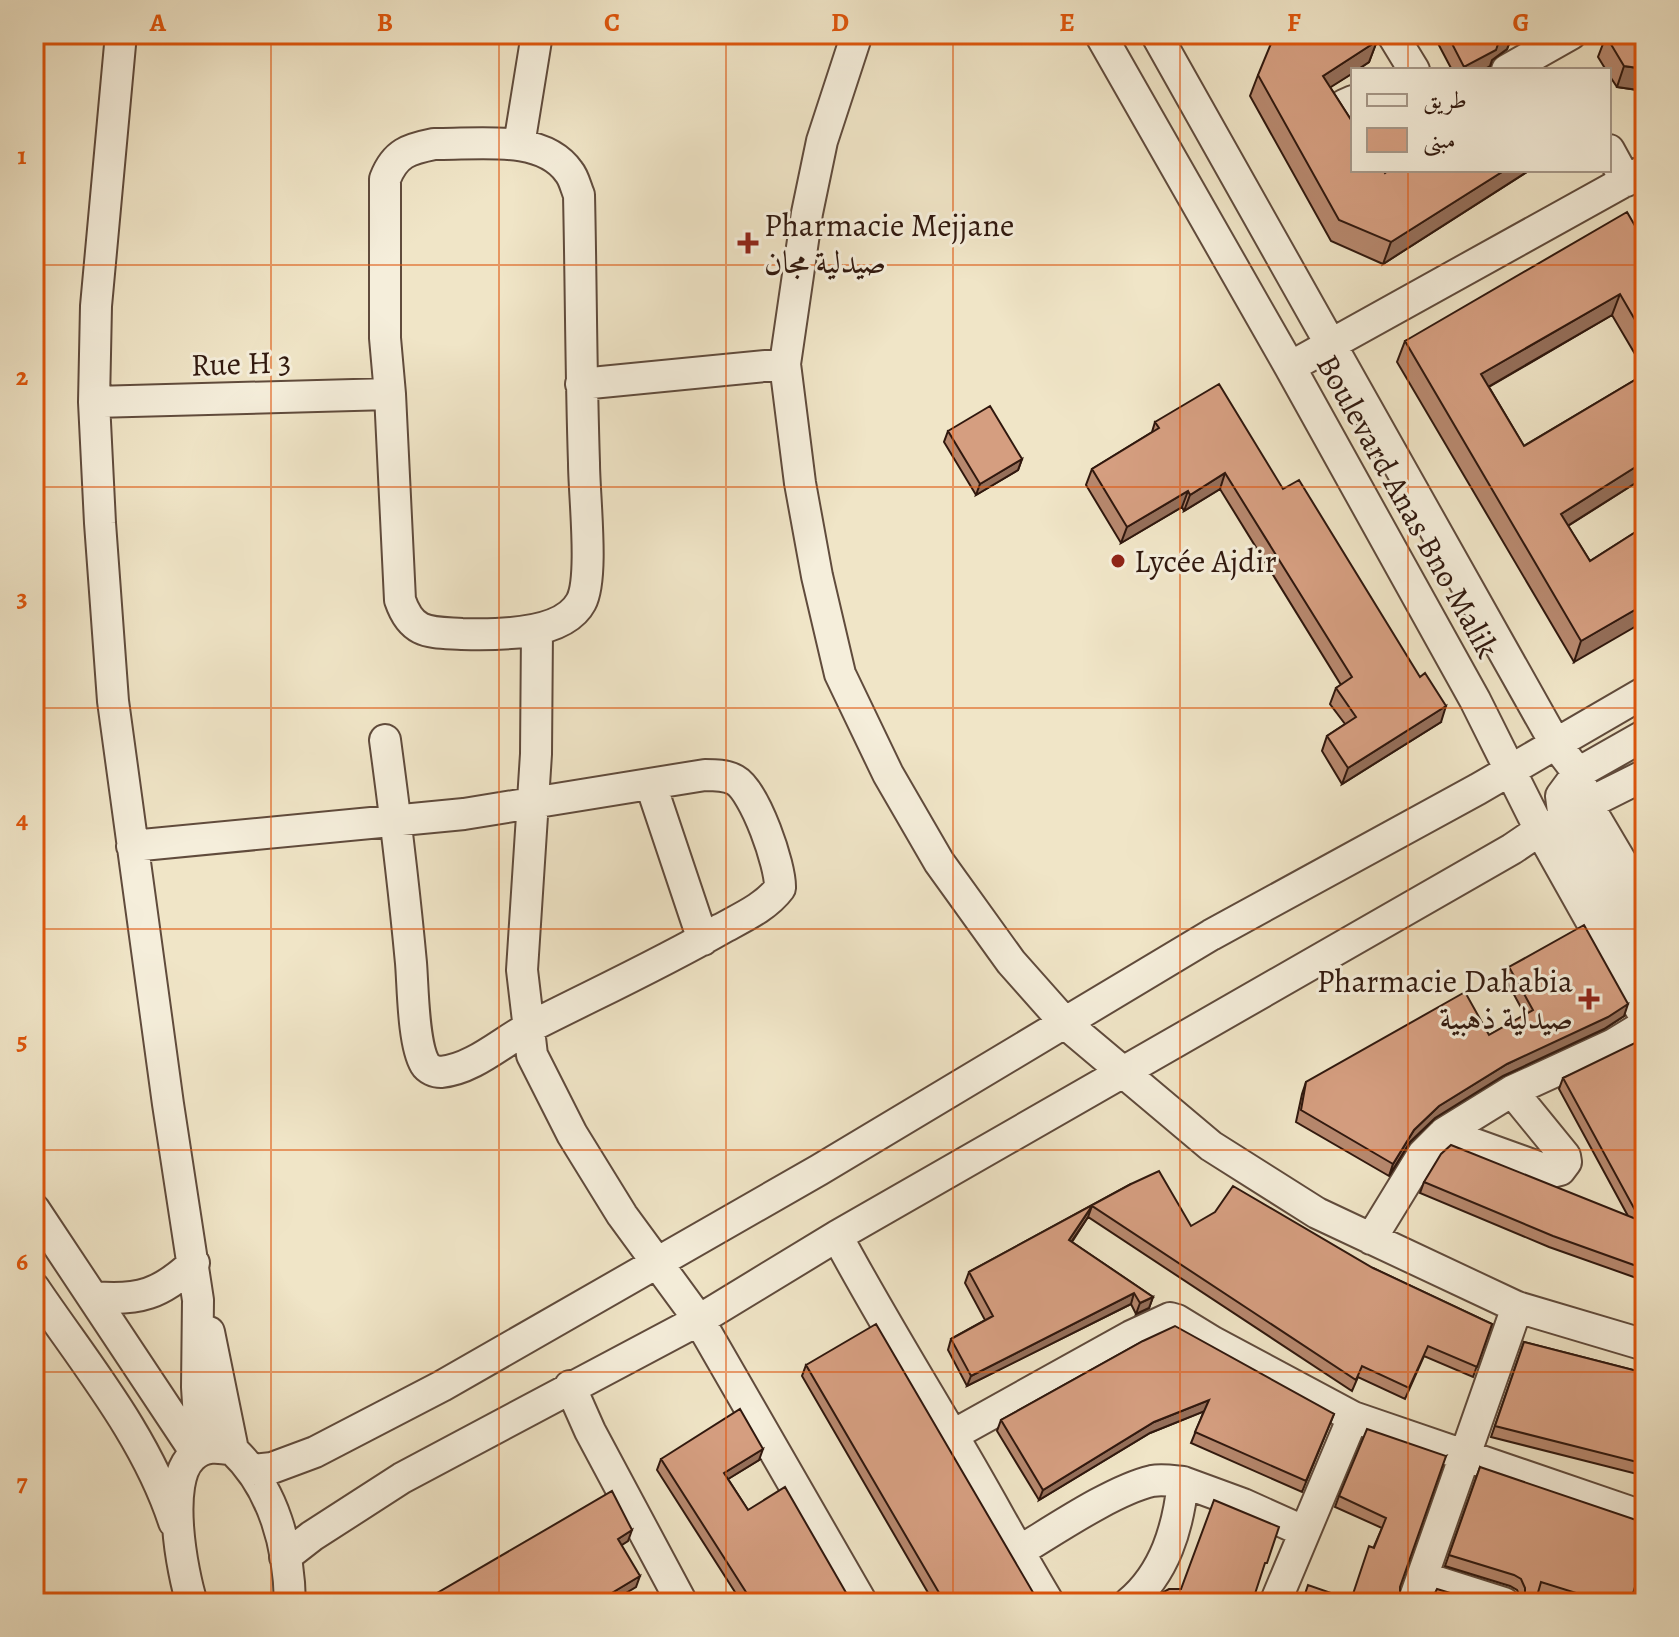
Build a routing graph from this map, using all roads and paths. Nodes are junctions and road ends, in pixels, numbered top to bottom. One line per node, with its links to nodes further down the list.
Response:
1 (121, 34): 18 (street)
2 (537, 34): 10 (street)
3 (857, 34): 14 (street)
4 (1100, 34): 15 (street, Boulevard Anas Bno Malik)
5 (1156, 34): 13 (street, Boulevard Anas Bno Malik)
6 (1392, 34): 8 (street)
7 (1562, 50): 9 (street)
8 (1413, 68)
9 (1512, 68)
10 (519, 145): 16 (street); 17 (street)
11 (1611, 152): 12 (street)
12 (1636, 175): 13 (street)
13 (1332, 346): 15 (street); 23 (street, Boulevard Anas Bno Malik)
14 (785, 364): 16 (street); 37 (street)
15 (1290, 367): 25 (street, Boulevard Anas Bno Malik)
16 (581, 384): 19 (street)
17 (390, 394): 18 (street, Rue H 3); 19 (street)
18 (94, 402): 31 (street)
19 (537, 630): 28 (street)
20 (1645, 692): 23 (street)
21 (1645, 735): 29 (street)
22 (385, 740): 30 (street)
23 (1555, 743): 25 (street); 29 (street, Boulevard Anas Bno Malik)
24 (1645, 758): 29 (street)
25 (1508, 770): 29 (street, Boulevard Anas Bno Malik); 37 (street)
26 (1645, 775): 29 (street)
27 (651, 785): 28 (street); 33 (street); 33 (street)
28 (532, 804): 30 (street); 39 (street)
29 (1570, 806): 32 (street, Boulevard Anas Bno Malik); 34 (street); 35 (street); 36 (street, Boulevard Anas Bno Malik); 40 (street)
30 (396, 823): 31 (street); 39 (street)
31 (132, 846): 46 (street)
32 (1645, 902)
33 (703, 940): 39 (street)
34 (1645, 949)
35 (1645, 960)
36 (1645, 1017)
37 (1066, 1024): 40 (street); 47 (street)
38 (1645, 1025): 41 (street)
39 (528, 1028): 47 (street)
40 (1121, 1072): 44 (street); 45 (street)
41 (1512, 1091): 42 (street); 42 (street)
42 (1444, 1133): 45 (street)
43 (34, 1209): 49 (street)
44 (837, 1236): 52 (street); 56 (street)
45 (1371, 1239): 51 (street)
46 (194, 1263): 49 (street); 50 (street)
47 (658, 1263): 52 (street); 59 (street)
48 (34, 1288): 63 (street)
49 (94, 1297): 57 (street)
50 (198, 1300): 57 (street); 59 (street)
51 (1517, 1307): 53 (street); 58 (street)
52 (699, 1320): 54 (street); 70 (street)
53 (1645, 1345)
54 (570, 1386): 65 (street); 67 (street)
55 (1353, 1417): 56 (street); 58 (street); 62 (street)
56 (953, 1435): 64 (street)
57 (199, 1452): 59 (street); 63 (street)
58 (1466, 1454): 61 (street); 66 (street)
59 (242, 1460): 65 (street)
60 (1183, 1482): 62 (street); 64 (street); 72 (street)
61 (1645, 1517)
62 (1303, 1531): 73 (street)
63 (179, 1537): 68 (street)
64 (1018, 1552): 71 (street)
65 (285, 1557): 69 (street)
66 (1417, 1590): 74 (street)
67 (671, 1599)
68 (192, 1603)
69 (290, 1603)
70 (862, 1603)
71 (1049, 1603)
72 (1129, 1603)
73 (1275, 1603)
74 (1504, 1603)

